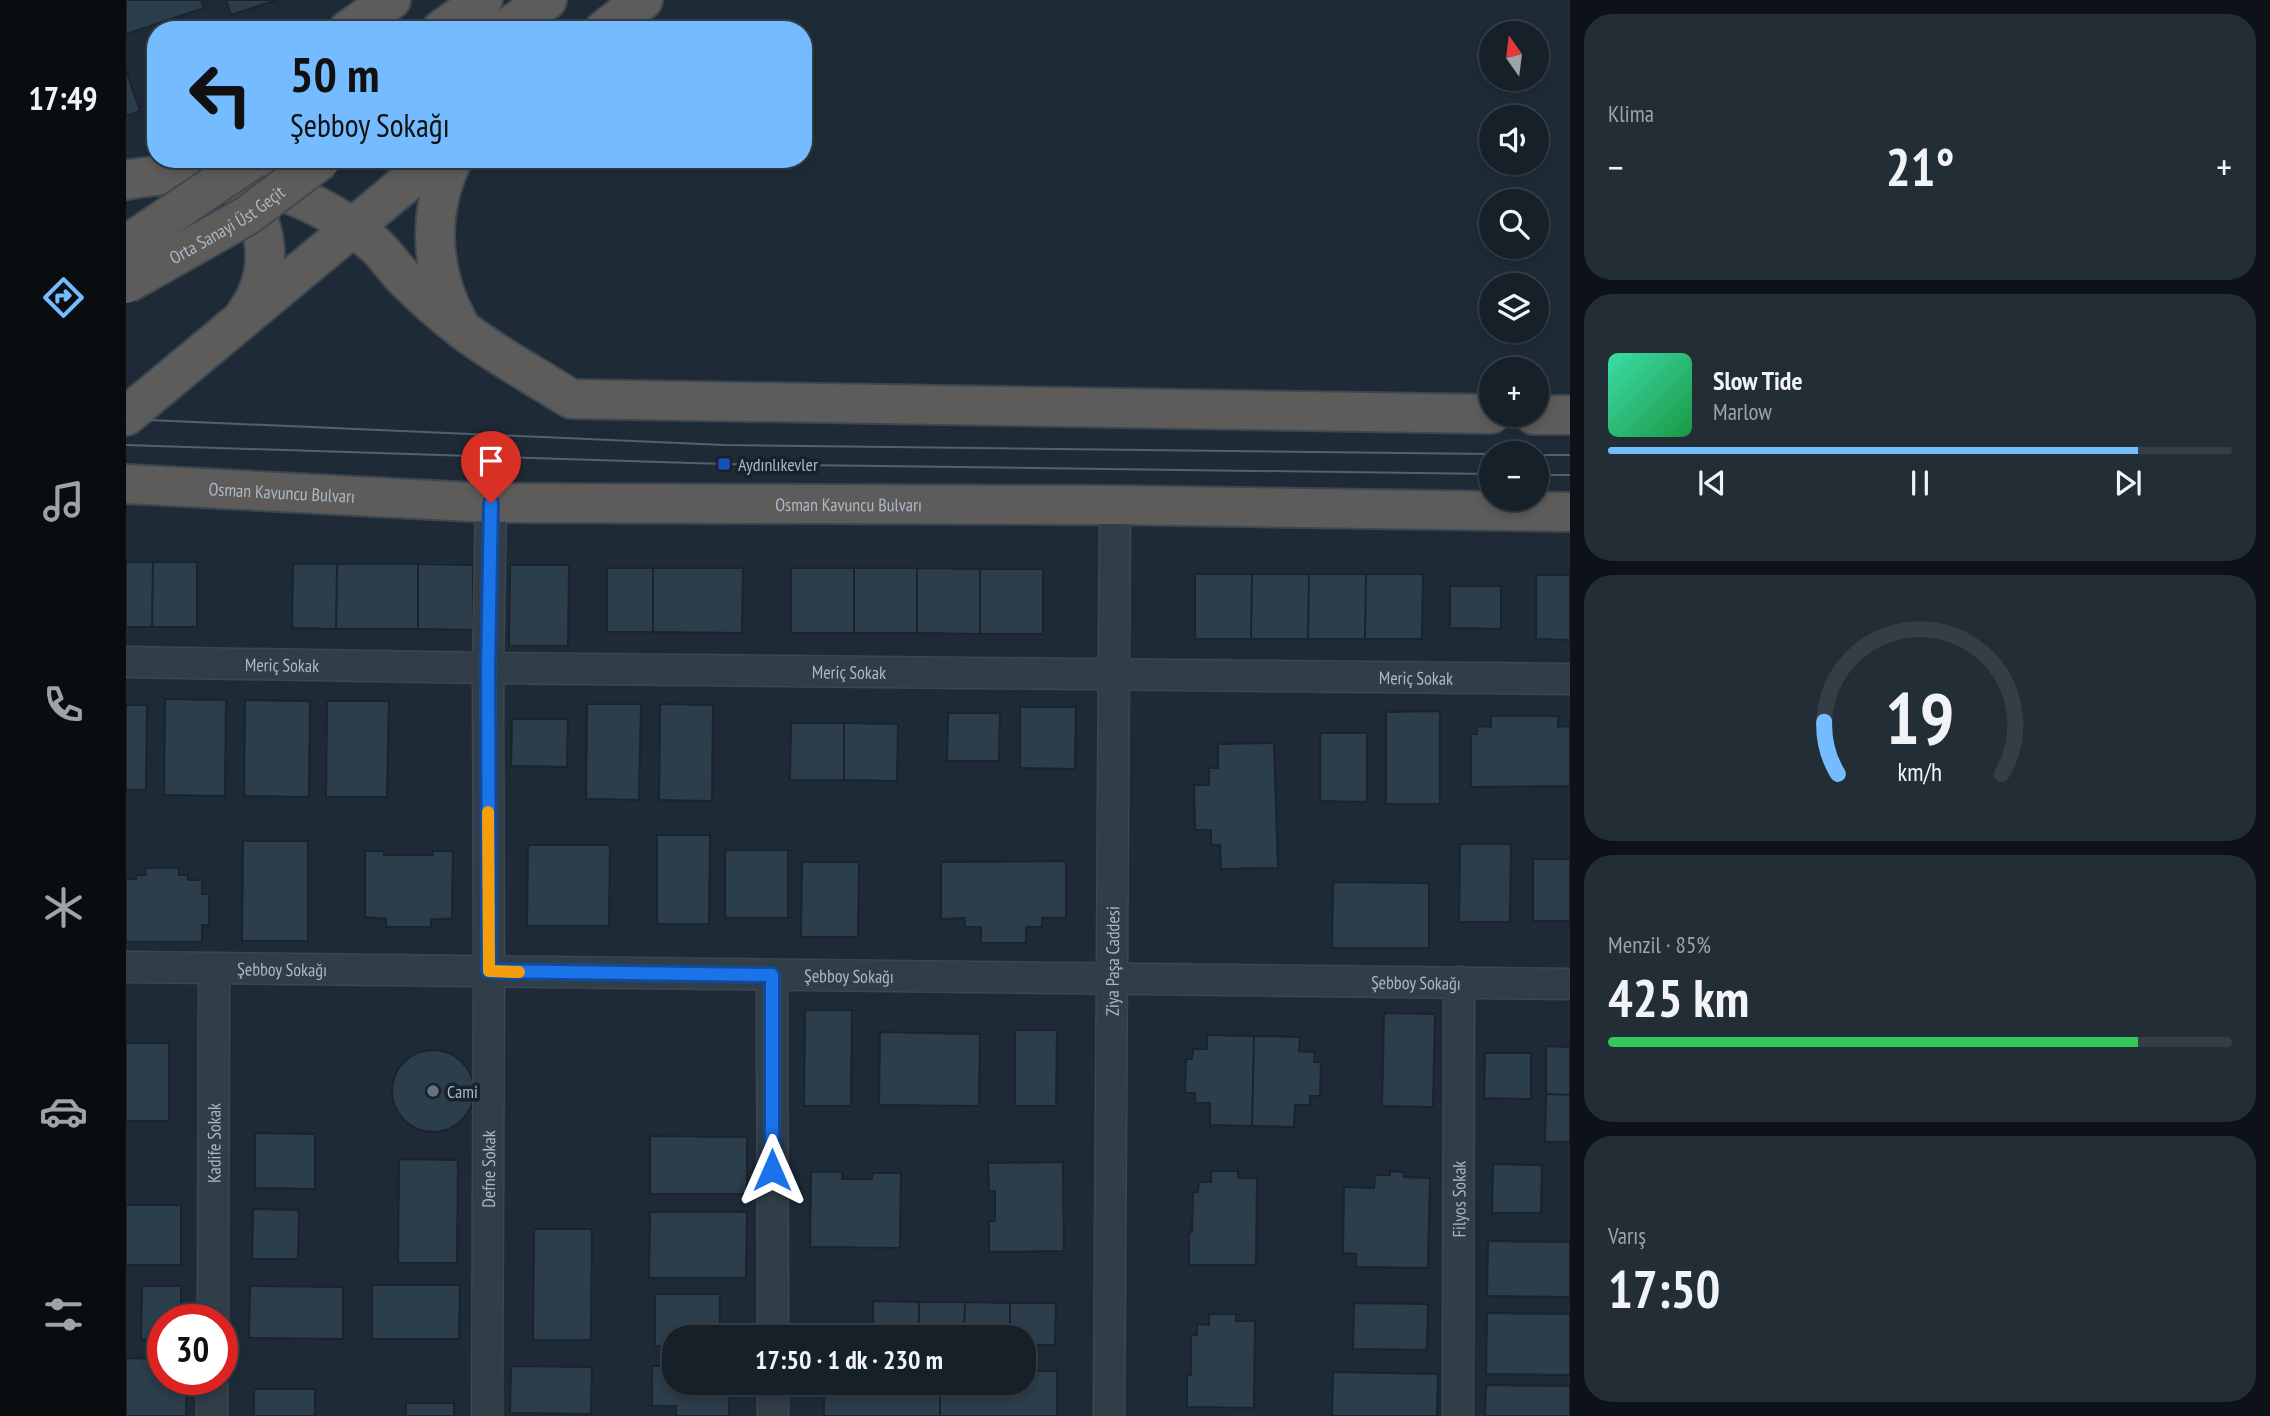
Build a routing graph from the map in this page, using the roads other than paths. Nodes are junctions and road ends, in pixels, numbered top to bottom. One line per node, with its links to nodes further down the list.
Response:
1 (391, 0): 5 (highway)
2 (483, 0): 6 (highway)
3 (547, 0): 7 (highway)
4 (643, 0): 8 (highway)
5 (361, 21)
6 (454, 21)
7 (518, 21)
8 (616, 21)
9 (147, 159): 15 (highway)
10 (240, 168): 19 (highway, Orta Sanayi Üst Geçit, bridge)
11 (309, 168): 13 (highway)
12 (310, 168): 20 (highway, Orta Sanayi Üst Geçit, bridge)
13 (425, 168): 18 (highway)
14 (450, 168): 22 (highway)
15 (126, 172)
16 (219, 176): 17 (highway); 18 (highway); 21 (highway)
17 (126, 180)
18 (353, 228): 21 (highway); 22 (highway)
19 (126, 245)
20 (126, 284)
21 (235, 325): 26 (highway)
22 (463, 330): 23 (highway)
23 (1479, 414)
24 (1549, 415): 25 (highway)
25 (1570, 415)
26 (126, 416)
27 (126, 484): 28 (highway, Osman Kavuncu Bulvarı)
28 (491, 503): 29 (highway, Osman Kavuncu Bulvarı); 32 (street, Defne Sokak)
29 (1115, 505): 30 (highway, Osman Kavuncu Bulvarı); 33 (street, Ziya Paşa Caddesi)
30 (1570, 512)
31 (126, 662): 32 (street, Meriç Sokak)
32 (488, 668): 33 (street, Meriç Sokak); 37 (street, Defne Sokak)
33 (1115, 673): 34 (street, Meriç Sokak); 39 (street, Ziya Paşa Caddesi)
34 (1570, 679)
35 (126, 967): 36 (street, Şebboy Sokağı)
36 (214, 968): 37 (street, Şebboy Sokağı); 42 (street, Kadife Sokak)
37 (489, 971): 38 (street, Şebboy Sokağı); 47 (street, Defne Sokak)
38 (772, 975): 39 (street, Şebboy Sokağı); 43 (street)
39 (1111, 978): 40 (street, Şebboy Sokağı); 49 (street, Ziya Paşa Caddesi)
40 (1459, 982): 41 (street, Şebboy Sokağı); 50 (street, Filyos Sokak)
41 (1570, 984)
42 (212, 1304)
43 (773, 1325)
44 (212, 1395): 46 (street)
45 (773, 1395): 48 (street)
46 (212, 1416)
47 (486, 1416)
48 (773, 1416)
49 (1109, 1416)
50 (1458, 1416)

